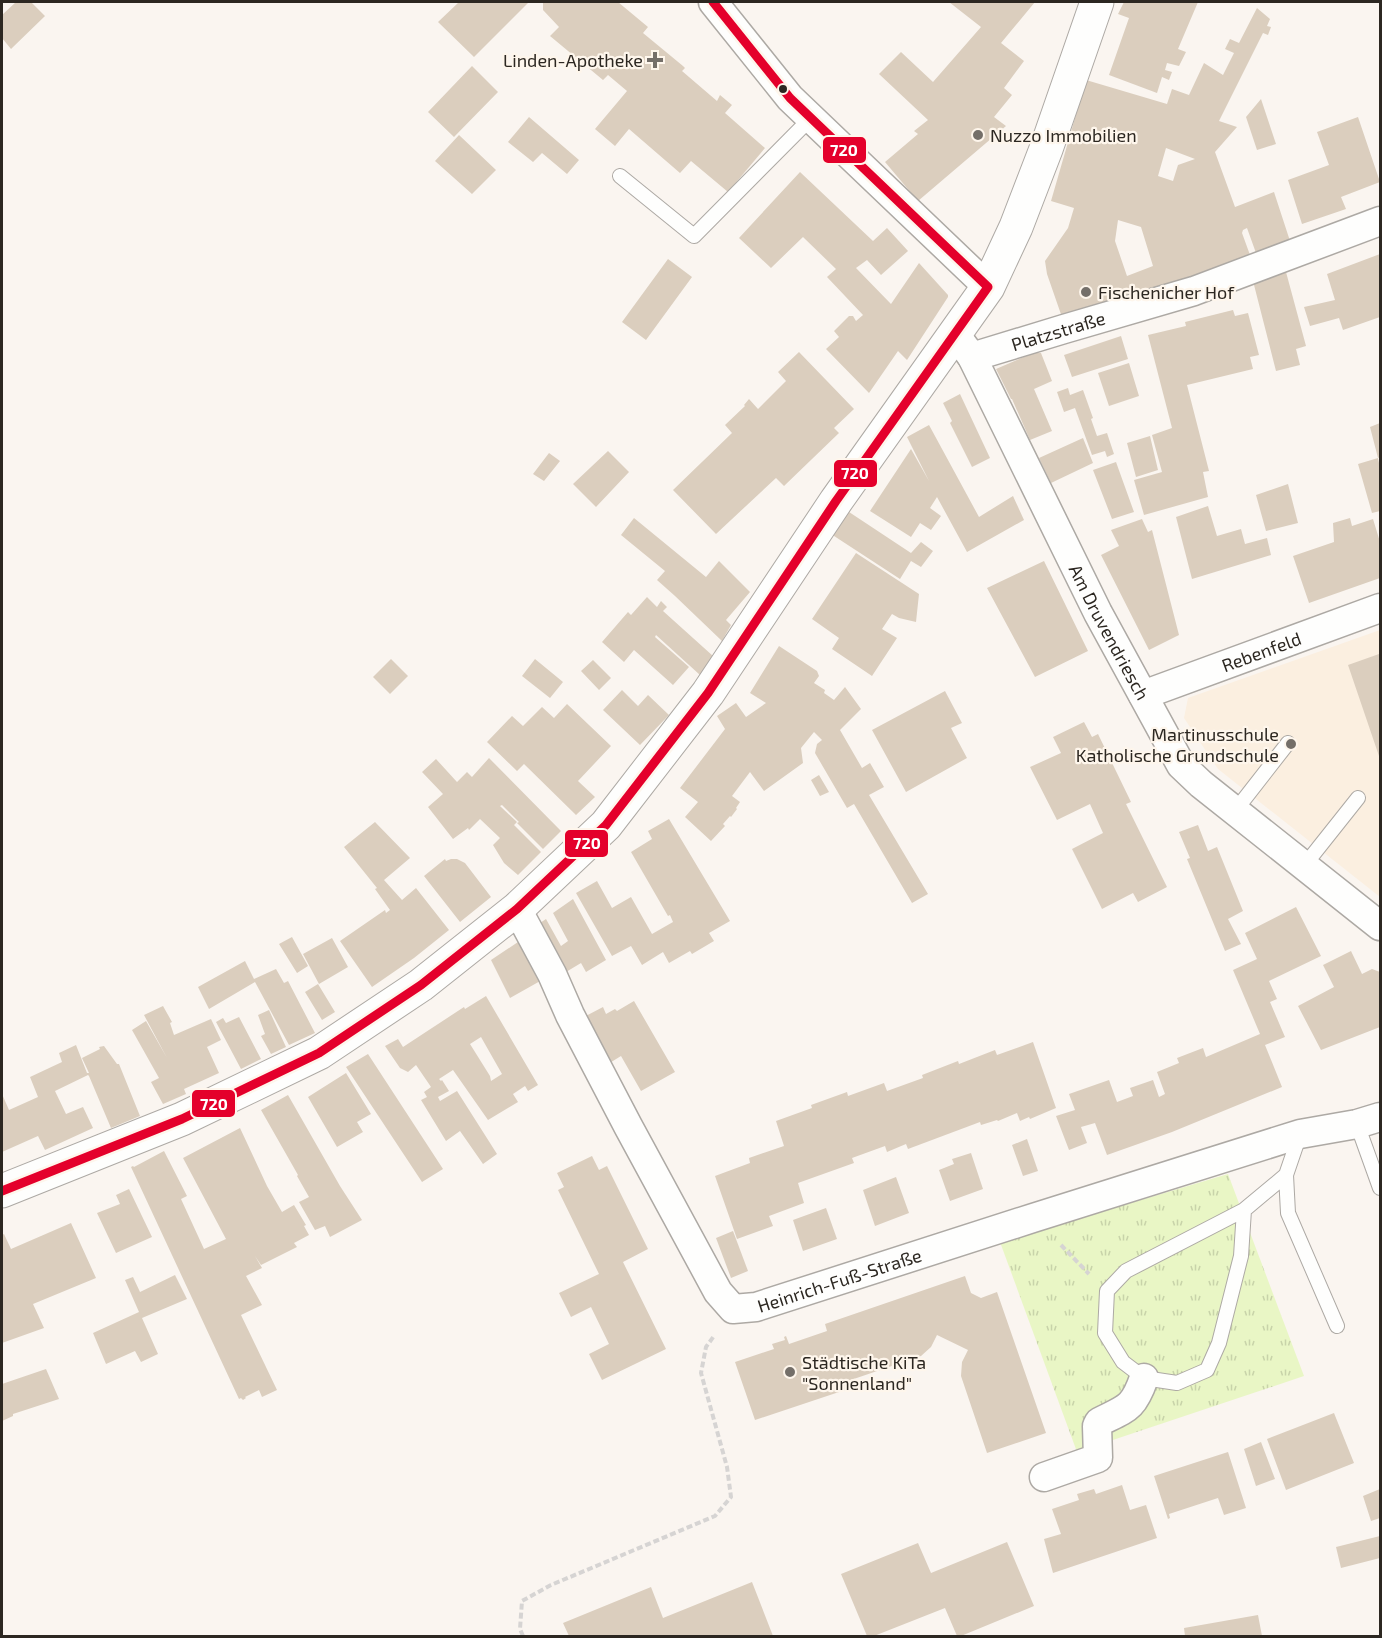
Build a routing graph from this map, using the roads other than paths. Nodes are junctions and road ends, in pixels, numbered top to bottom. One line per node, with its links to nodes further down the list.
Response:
1 (713, 2): 3 (street)
2 (1097, 2): 6 (street)
3 (811, 118): 4 (lane); 6 (street)
4 (620, 176)
5 (1380, 221): 7 (street, Platzstraße)
6 (987, 287): 7 (street)
7 (964, 346): 9 (street, Am Druvendriesch); 14 (street)
8 (1380, 608): 9 (street, Rebenfeld)
9 (1143, 695): 12 (street, Am Druvendriesch)
10 (1288, 743): 12 (lane)
11 (1358, 798): 13 (lane)
12 (1235, 811): 13 (street, Am Druvendriesch)
13 (1304, 866): 15 (street, Am Druvendriesch)
14 (517, 909): 17 (street, Heinrich-Fuß-Straße); 20 (street)
15 (1380, 926)
16 (1369, 1120): 17 (street, Heinrich-Fuß-Straße); 19 (lane)
17 (1300, 1134): 18 (lane)
18 (1286, 1175): 21 (lane); 22 (lane)
19 (1380, 1188)
20 (2, 1191)
21 (1244, 1210): 23 (lane); 23 (lane)
22 (1337, 1326)
23 (1144, 1378): 24 (street)
24 (1044, 1477)

